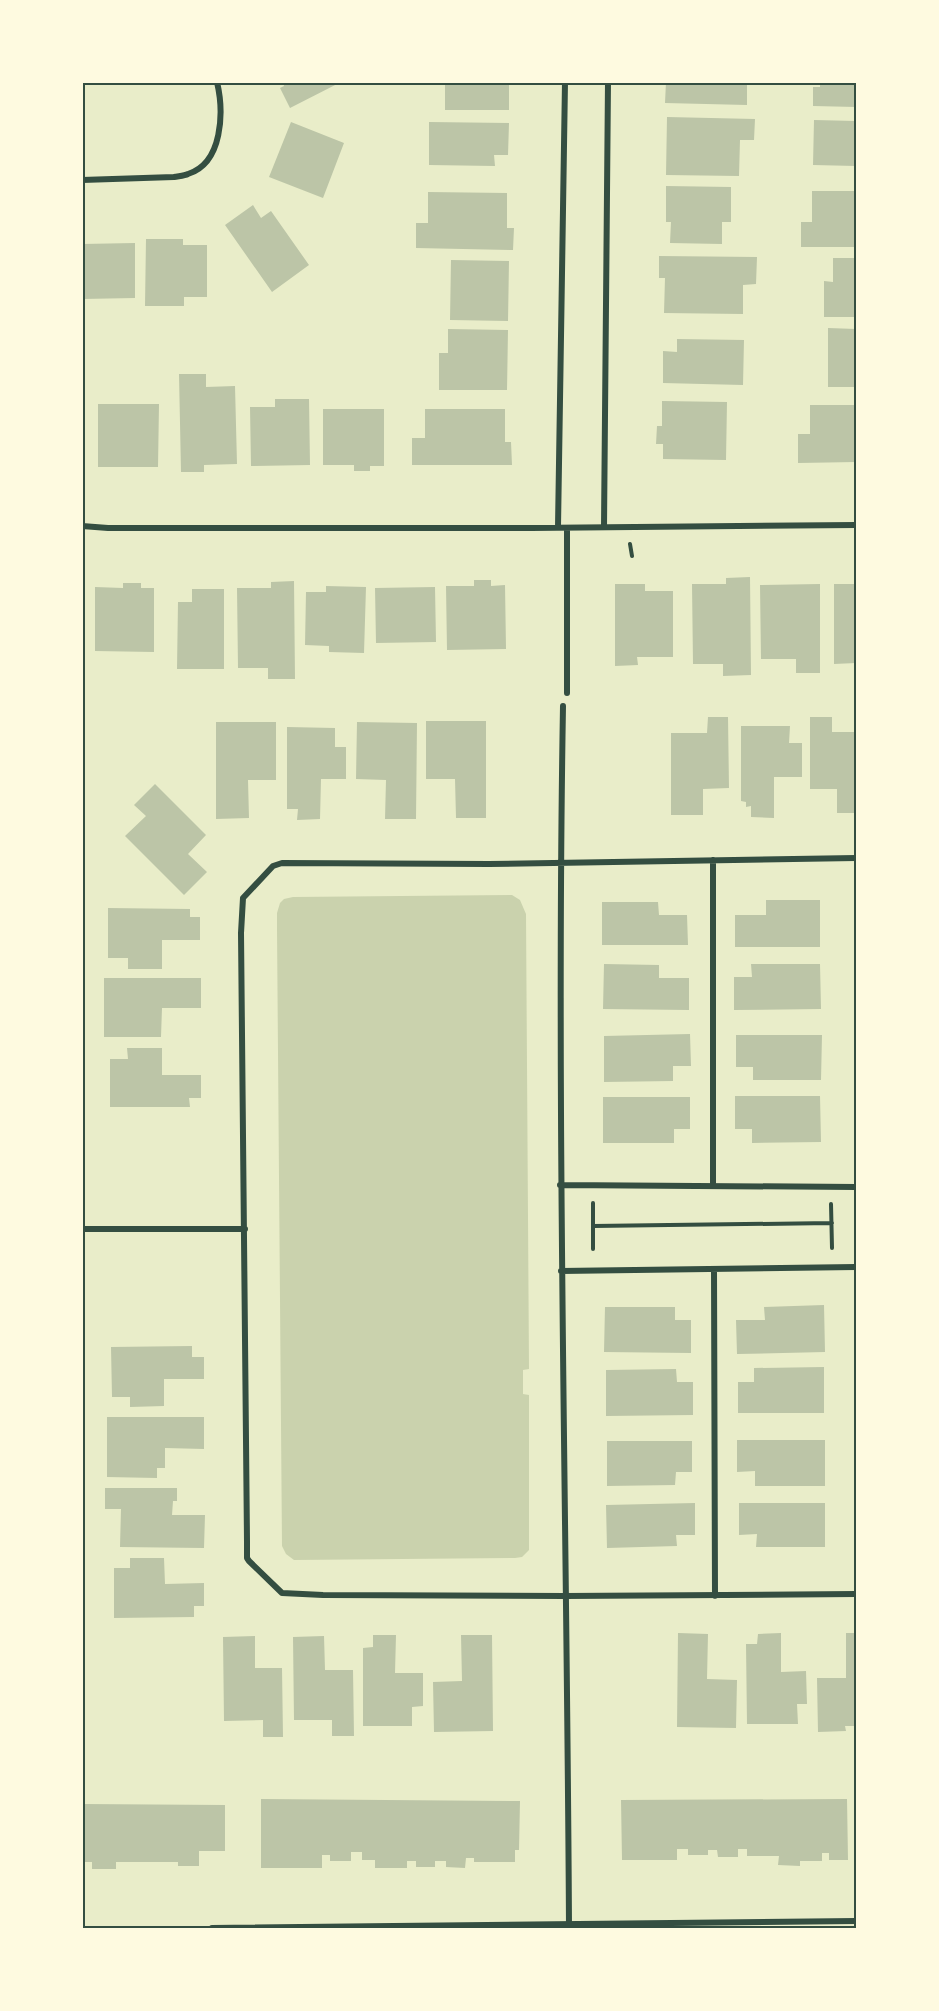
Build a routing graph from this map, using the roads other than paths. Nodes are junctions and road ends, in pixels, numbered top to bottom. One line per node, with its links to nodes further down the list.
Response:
1 (217, 82): 4 (street)
2 (565, 82): 7 (street)
3 (608, 82): 8 (street)
4 (82, 180)
5 (856, 525): 8 (street)
6 (82, 526): 7 (street)
7 (558, 527): 9 (street)
8 (604, 527): 9 (street)
9 (567, 528): 10 (street)
10 (567, 693)
11 (563, 706): 14 (street)
12 (856, 858): 13 (street)
13 (712, 860): 14 (street); 16 (street)
14 (560, 863): 15 (street); 18 (street)
15 (560, 1185): 16 (street); 22 (street)
16 (713, 1186): 17 (street)
17 (856, 1187)
18 (245, 1229): 19 (street); 24 (street)
19 (82, 1230)
20 (856, 1267): 21 (street)
21 (714, 1269): 22 (street); 25 (street)
22 (561, 1271): 24 (street)
23 (856, 1594): 25 (street)
24 (565, 1596): 25 (street); 27 (street)
25 (715, 1596)
26 (856, 1921): 27 (street)
27 (569, 1926): 28 (street)
28 (212, 1929)

